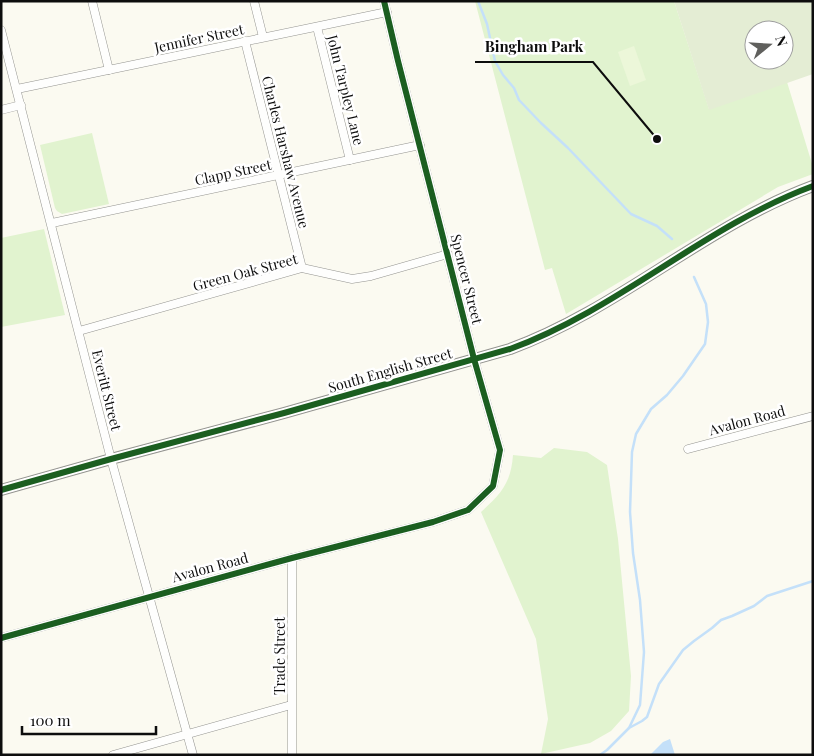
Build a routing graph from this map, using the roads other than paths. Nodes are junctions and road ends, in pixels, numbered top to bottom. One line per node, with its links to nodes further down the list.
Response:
1 (92, 1): 9 (street)
2 (254, 1): 7 (street)
3 (384, 1): 4 (street, Spencer Street)
4 (387, 12): 5 (street, Jennifer Street); 13 (street, Spencer Street)
5 (317, 27): 7 (street, Jennifer Street); 14 (street, John Tarpley Lane)
6 (1, 30): 10 (street, Everitt Street)
7 (263, 37): 8 (street, Jennifer Street)
8 (245, 41): 9 (street, Jennifer Street); 15 (street, Charles Harshaw Avenue)
9 (109, 70): 10 (street, Jennifer Street)
10 (16, 89): 11 (street, Everitt Street)
11 (20, 105): 12 (street); 17 (street, Everitt Street)
12 (1, 110)
13 (420, 144): 14 (street, Clapp Street); 18 (street, Spencer Street)
14 (350, 160): 15 (street, Clapp Street)
15 (279, 175): 17 (street, Clapp Street); 19 (street, Charles Harshaw Avenue)
16 (813, 186): 21 (street, South English Street)
17 (52, 223): 20 (street, Everitt Street)
18 (448, 254): 19 (street, Green Oak Street); 21 (street, Spencer Street)
19 (302, 268): 20 (street, Green Oak Street)
20 (79, 331): 24 (street, Everitt Street)
21 (474, 359): 24 (street, South English Street); 26 (street, Spencer Street)
22 (813, 416): 23 (street, Avalon Road)
23 (688, 449)
24 (111, 459): 25 (street, South English Street); 28 (street, Everitt Street)
25 (1, 490)
26 (427, 524): 27 (street, Avalon Road)
27 (292, 558): 28 (street, Avalon Road); 30 (street, Trade Street)
28 (150, 596): 29 (street, Avalon Road); 31 (street, Everitt Street)
29 (1, 638)
30 (291, 705): 31 (street); 34 (street, Trade Street)
31 (188, 734): 32 (street); 33 (street, Everitt Street)
32 (114, 755)
33 (193, 755)
34 (292, 755)

